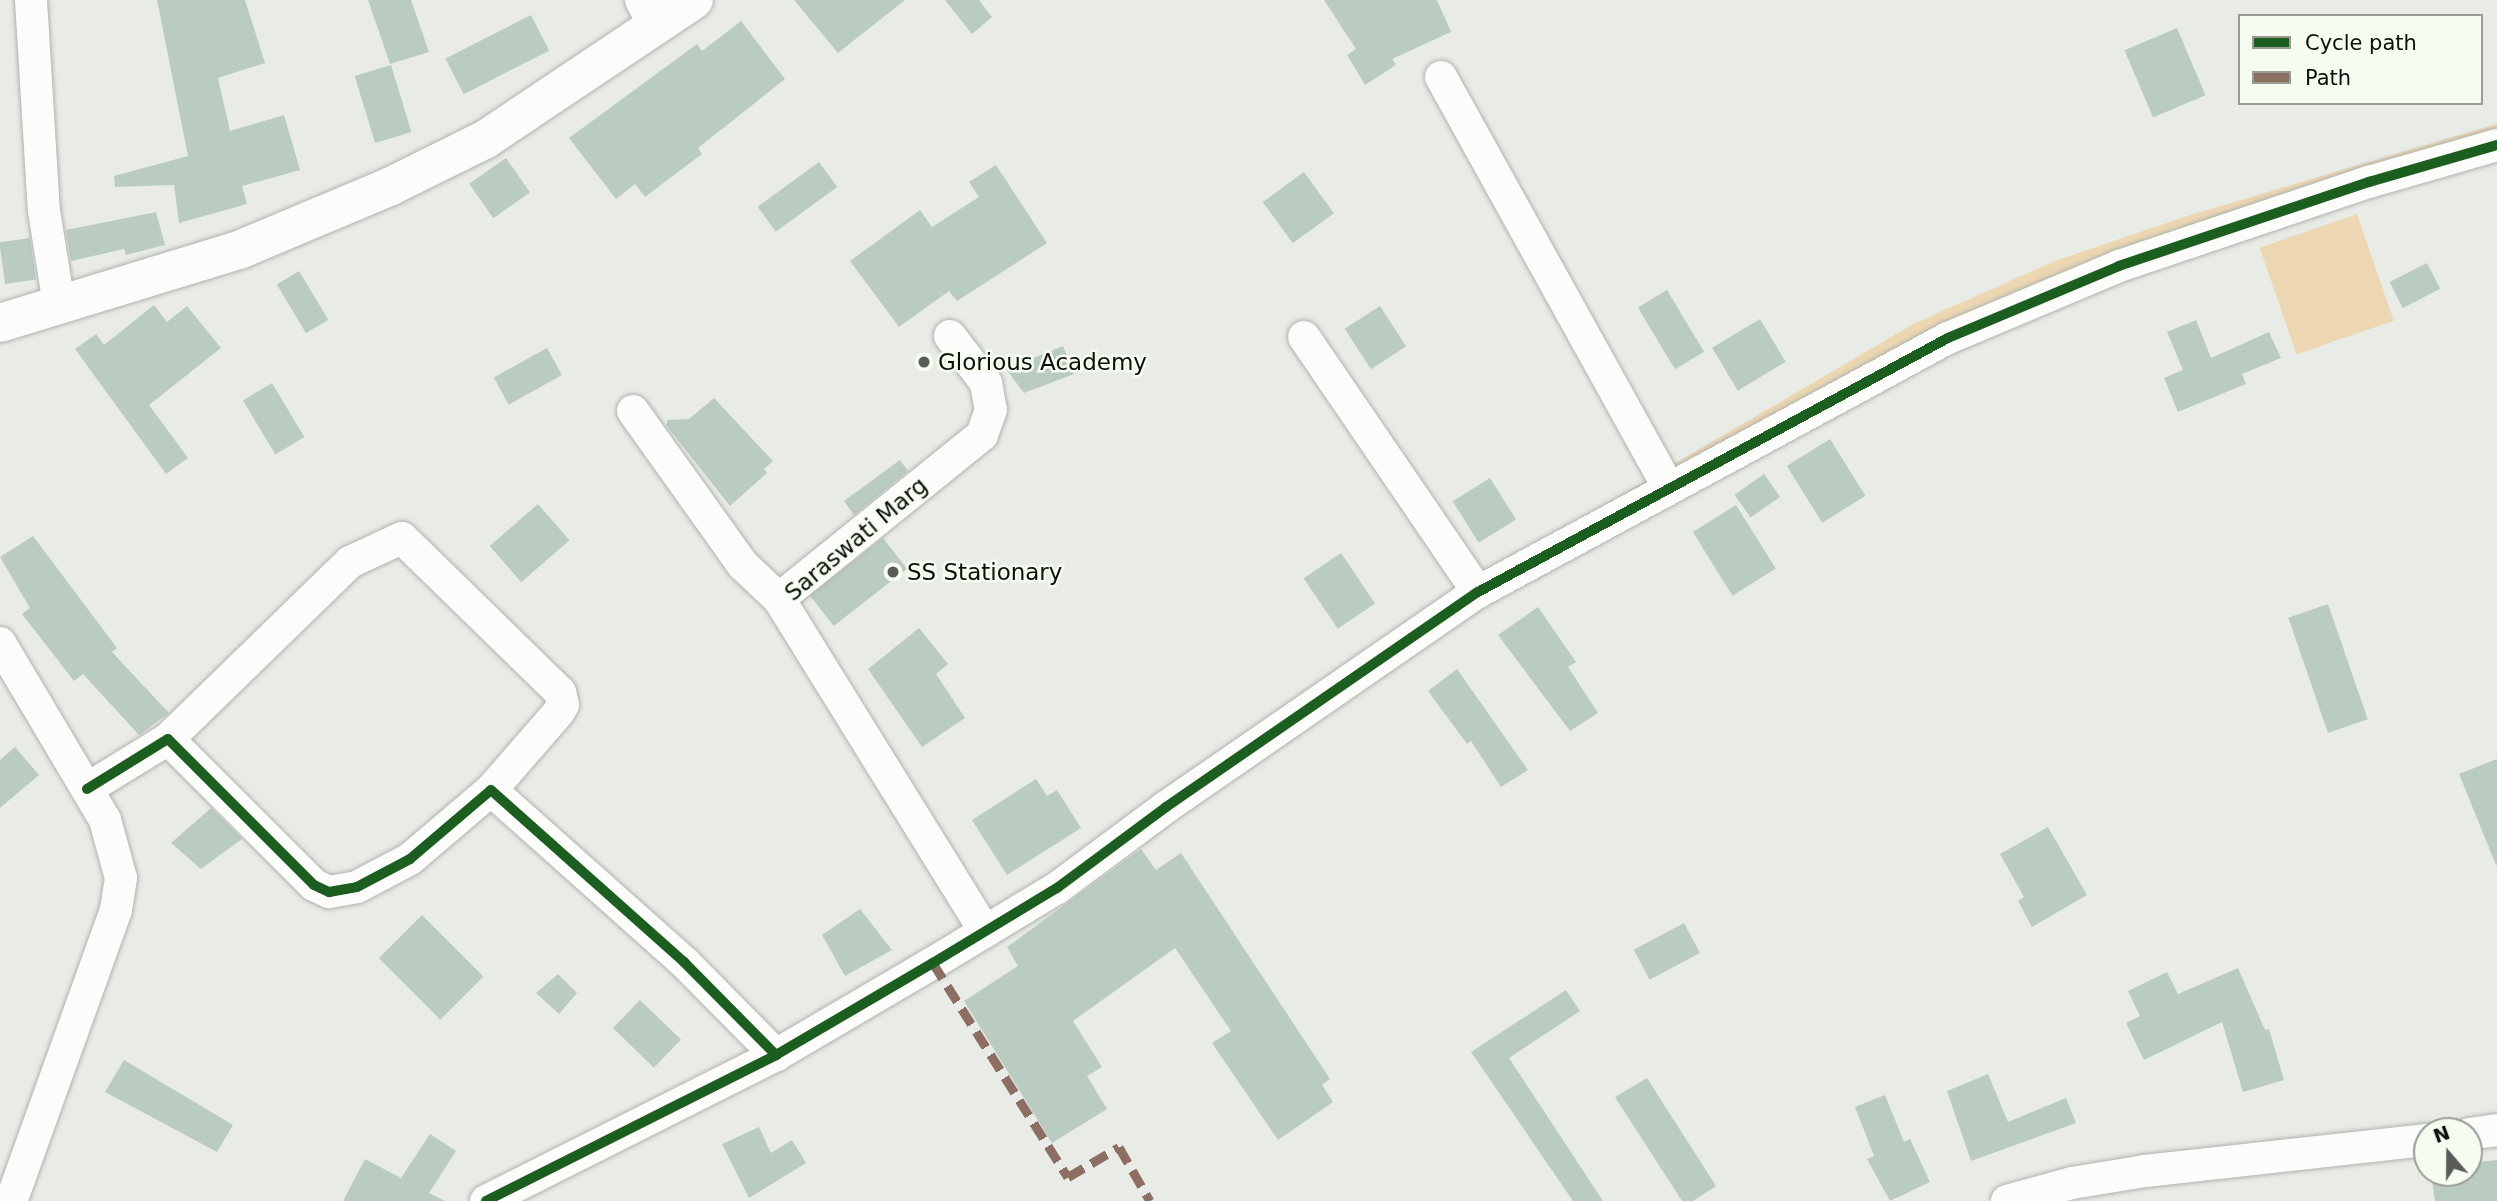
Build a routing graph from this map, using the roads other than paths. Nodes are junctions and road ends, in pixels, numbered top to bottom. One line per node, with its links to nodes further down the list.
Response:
1 (31, 0): 6 (street)
2 (694, 0): 3 (street)
3 (648, 14): 6 (street)
4 (1441, 77): 11 (street)
5 (2497, 145): 11 (street)
6 (60, 306): 7 (street)
7 (0, 323)
8 (950, 336): 13 (street, Saraswati Marg)
9 (1304, 337): 12 (street)
10 (633, 411): 13 (street)
11 (1668, 487): 12 (street)
12 (1478, 592): 18 (street)
13 (779, 599): 18 (street, Saraswati Marg)
14 (0, 643): 16 (street)
15 (168, 739): 16 (street); 17 (street); 17 (street)
16 (87, 789): 21 (street)
17 (491, 790): 19 (street)
18 (985, 931): 19 (street)
19 (776, 1055): 22 (street)
20 (2413, 1142): 23 (street)
21 (11, 1201)
22 (486, 1201)
23 (2007, 1201)

